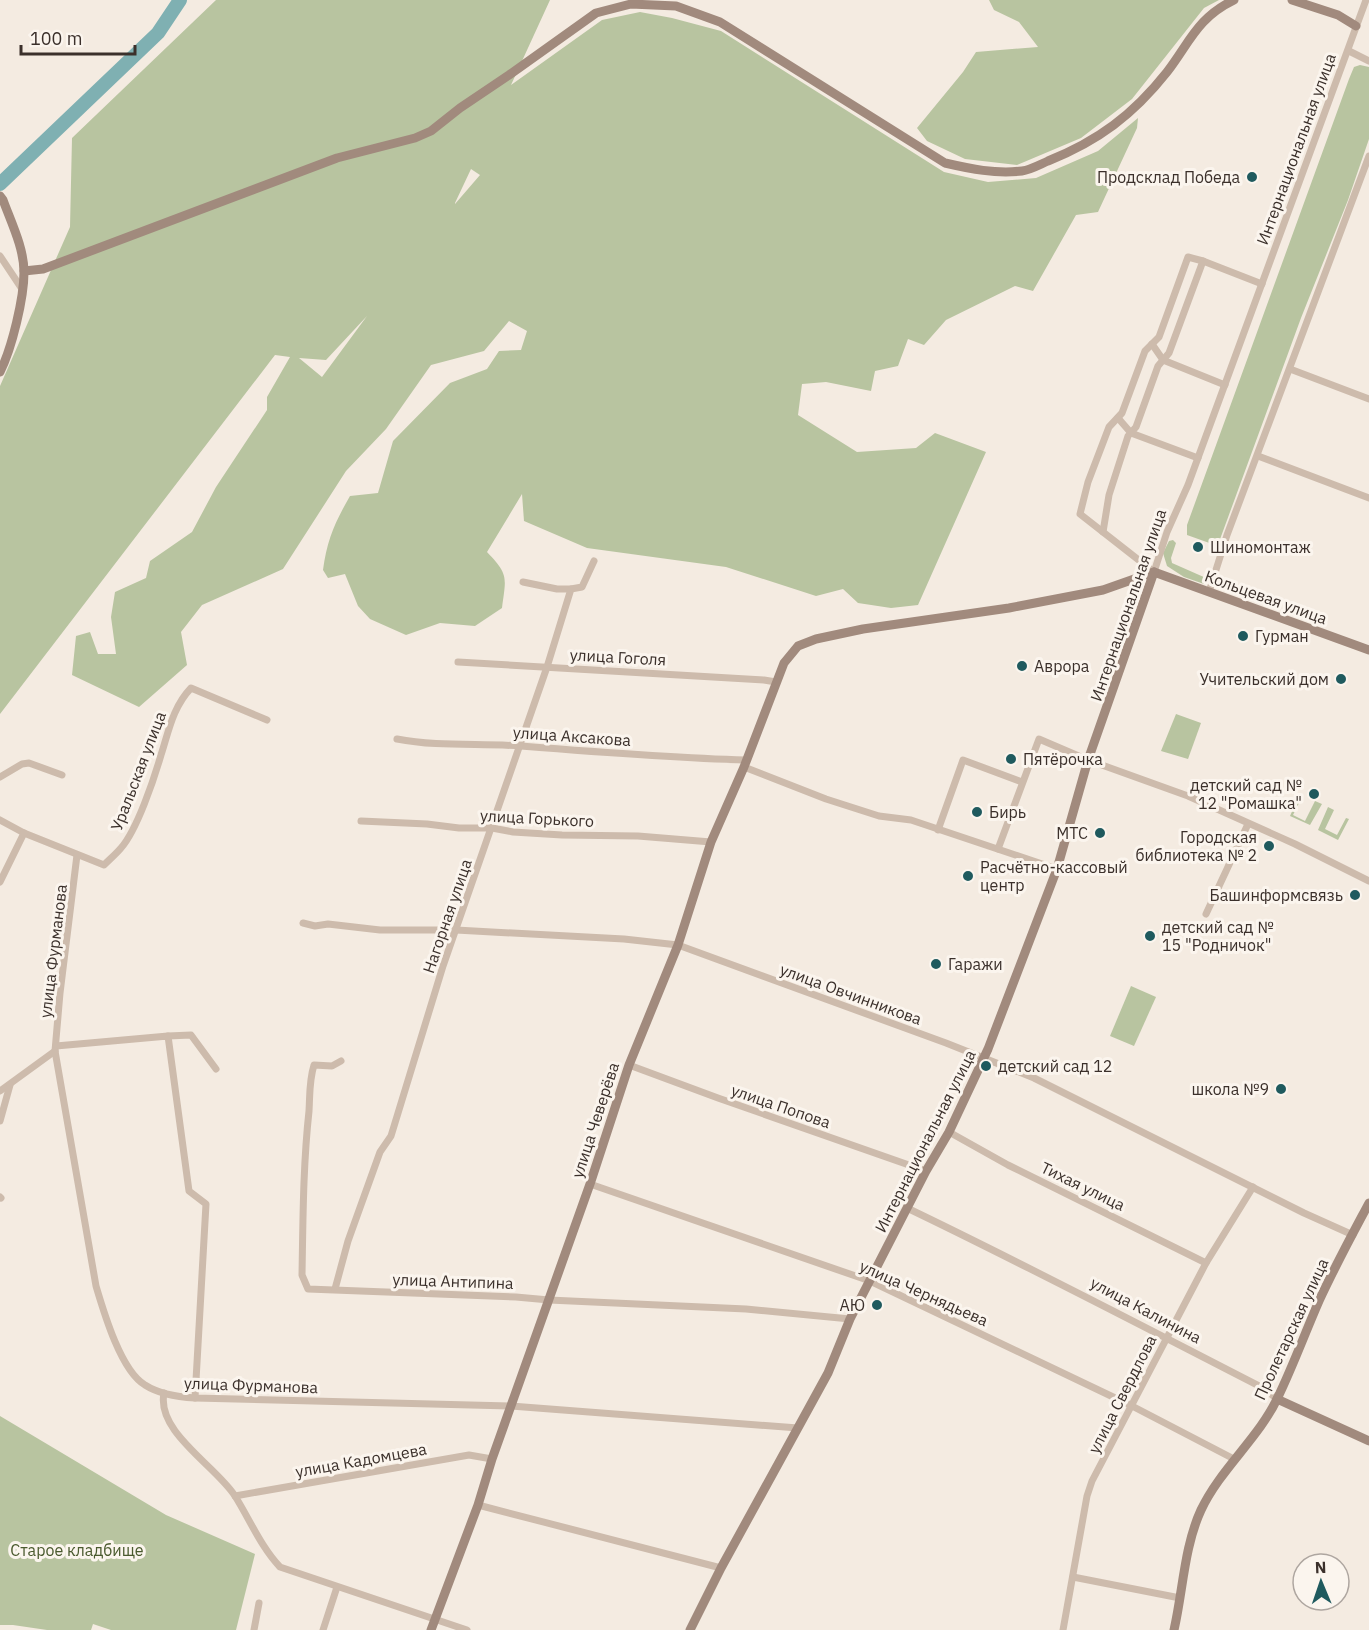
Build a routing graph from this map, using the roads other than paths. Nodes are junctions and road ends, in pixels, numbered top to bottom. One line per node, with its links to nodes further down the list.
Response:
1 (1234, 0): 11 (street)
2 (1292, 0): 4 (street)
3 (1366, 0): 4 (street, Интернациональная улица)
4 (1356, 26): 5 (street, Интернациональная улица)
5 (1349, 51): 6 (street); 12 (street, Интернациональная улица)
6 (1369, 62)
7 (1369, 156): 16 (street)
8 (0, 196): 11 (street)
9 (0, 256): 13 (street)
10 (1203, 261): 12 (street); 14 (street); 15 (street)
11 (24, 271): 13 (street)
12 (1262, 284): 18 (street, Интернациональная улица)
13 (22, 289): 17 (street)
14 (1152, 344): 15 (street); 20 (street)
15 (1163, 360): 18 (street); 21 (street)
16 (1290, 369): 19 (street); 22 (street)
17 (0, 372)
18 (1225, 385): 23 (street, Интернациональная улица)
19 (1369, 399)
20 (1118, 418): 21 (street); 25 (street)
21 (1131, 433): 23 (street); 25 (street)
22 (1258, 456): 24 (street); 30 (street)
23 (1198, 458): 27 (street, Интернациональная улица)
24 (1369, 498)
25 (1103, 531): 27 (street)
26 (594, 561): 29 (street, Нагорная улица)
27 (1154, 572): 30 (street, Кольцевая улица); 34 (street, улица Чеверёва); 38 (street, Интернациональная улица)
28 (524, 582): 29 (street)
29 (571, 589): 33 (street, Нагорная улица)
30 (1209, 592): 31 (street, Кольцевая улица)
31 (1369, 650)
32 (458, 662): 33 (street, улица Гоголя)
33 (547, 667): 34 (street, улица Гоголя); 37 (street, Нагорная улица)
34 (776, 682): 39 (street, улица Чеверёва)
35 (267, 720): 51 (street, Уральская улица)
36 (397, 739): 37 (street, улица Аксакова)
37 (519, 746): 39 (street, улица Аксакова); 46 (street, Нагорная улица)
38 (1088, 760): 42 (street); 45 (street); 52 (street, Интернациональная улица)
39 (745, 763): 47 (street, улица Аксакова); 49 (street, улица Чеверёва)
40 (62, 775): 41 (street)
41 (0, 777)
42 (1022, 782): 47 (street); 50 (street)
43 (0, 820): 48 (street, Уральская улица)
44 (361, 821): 46 (street, улица Горького)
45 (1248, 824): 53 (street); 55 (street)
46 (492, 828): 49 (street, улица Горького); 57 (street, Нагорная улица)
47 (938, 830): 50 (street, улица Аксакова)
48 (24, 833): 51 (street, Уральская улица); 54 (street)
49 (711, 842): 58 (street, улица Чеверёва)
50 (998, 849): 52 (street, улица Аксакова)
51 (77, 855): 60 (street, улица Фурманова)
52 (1057, 869): 61 (street, Интернациональная улица)
53 (1369, 880)
54 (0, 882)
55 (1206, 914)
56 (303, 923): 57 (street, улица Овчинникова)
57 (456, 930): 58 (street, улица Овчинникова); 77 (street, Нагорная улица)
58 (678, 945): 61 (street, улица Овчинникова); 63 (street, улица Чеверёва)
59 (168, 1036): 60 (street); 64 (street); 82 (street)
60 (56, 1048): 65 (street); 81 (street, улица Фурманова)
61 (984, 1058): 68 (street, Интернациональная улица); 71 (street, улица Овчинникова)
62 (341, 1061): 77 (street, улица Антипина)
63 (629, 1065): 69 (street, улица Попова); 70 (street, улица Чеверёва)
64 (216, 1069)
65 (10, 1085): 66 (street); 67 (street)
66 (0, 1091)
67 (0, 1121)
68 (950, 1132): 69 (street, Интернациональная улица); 75 (street, Тихая улица)
69 (926, 1171): 73 (street, Интернациональная улица)
70 (590, 1184): 76 (street, улица Чернядьева); 78 (street, улица Чеверёва)
71 (1252, 1187): 74 (street, улица Овчинникова); 75 (street, улица Свердлова)
72 (1369, 1203): 74 (street, Пролетарская улица)
73 (907, 1208): 76 (street, Интернациональная улица); 80 (street, улица Калинина)
74 (1353, 1235): 83 (street, Пролетарская улица)
75 (1206, 1263): 80 (street, улица Свердлова)
76 (870, 1281): 79 (street, Интернациональная улица); 85 (street, улица Чернядьева)
77 (335, 1288): 78 (street, улица Антипина)
78 (549, 1300): 79 (street, улица Антипина); 84 (street, улица Чеверёва)
79 (850, 1319): 86 (street, Интернациональная улица)
80 (1166, 1338): 83 (street, улица Калинина); 85 (street, улица Свердлова)
81 (164, 1393): 82 (street, улица Фурманова); 90 (street)
82 (195, 1398): 84 (street, улица Фурманова)
83 (1277, 1399): 87 (street, улица Калинина); 89 (street, Пролетарская улица)
84 (511, 1406): 86 (street, улица Фурманова); 88 (street, улица Чеверёва)
85 (1132, 1406): 89 (street, улица Чернядьева); 93 (street, улица Свердлова)
86 (798, 1428): 92 (street, Интернациональная улица)
87 (1369, 1440)
88 (492, 1459): 90 (street, улица Кадомцева); 91 (street, улица Чеверёва)
89 (1234, 1459): 95 (street, Пролетарская улица)
90 (235, 1496): 94 (street)
91 (478, 1505): 92 (street); 97 (street, улица Чеверёва)
92 (721, 1568): 101 (street, Интернациональная улица)
93 (1073, 1577): 95 (street); 102 (street, улица Свердлова)
94 (337, 1587): 97 (street); 99 (street)
95 (1180, 1598): 103 (street, Пролетарская улица)
96 (259, 1603): 98 (street)
97 (433, 1625): 100 (street)
98 (254, 1630)
99 (323, 1630)
100 (467, 1630)
101 (690, 1630)
102 (1063, 1630)
103 (1174, 1630)

